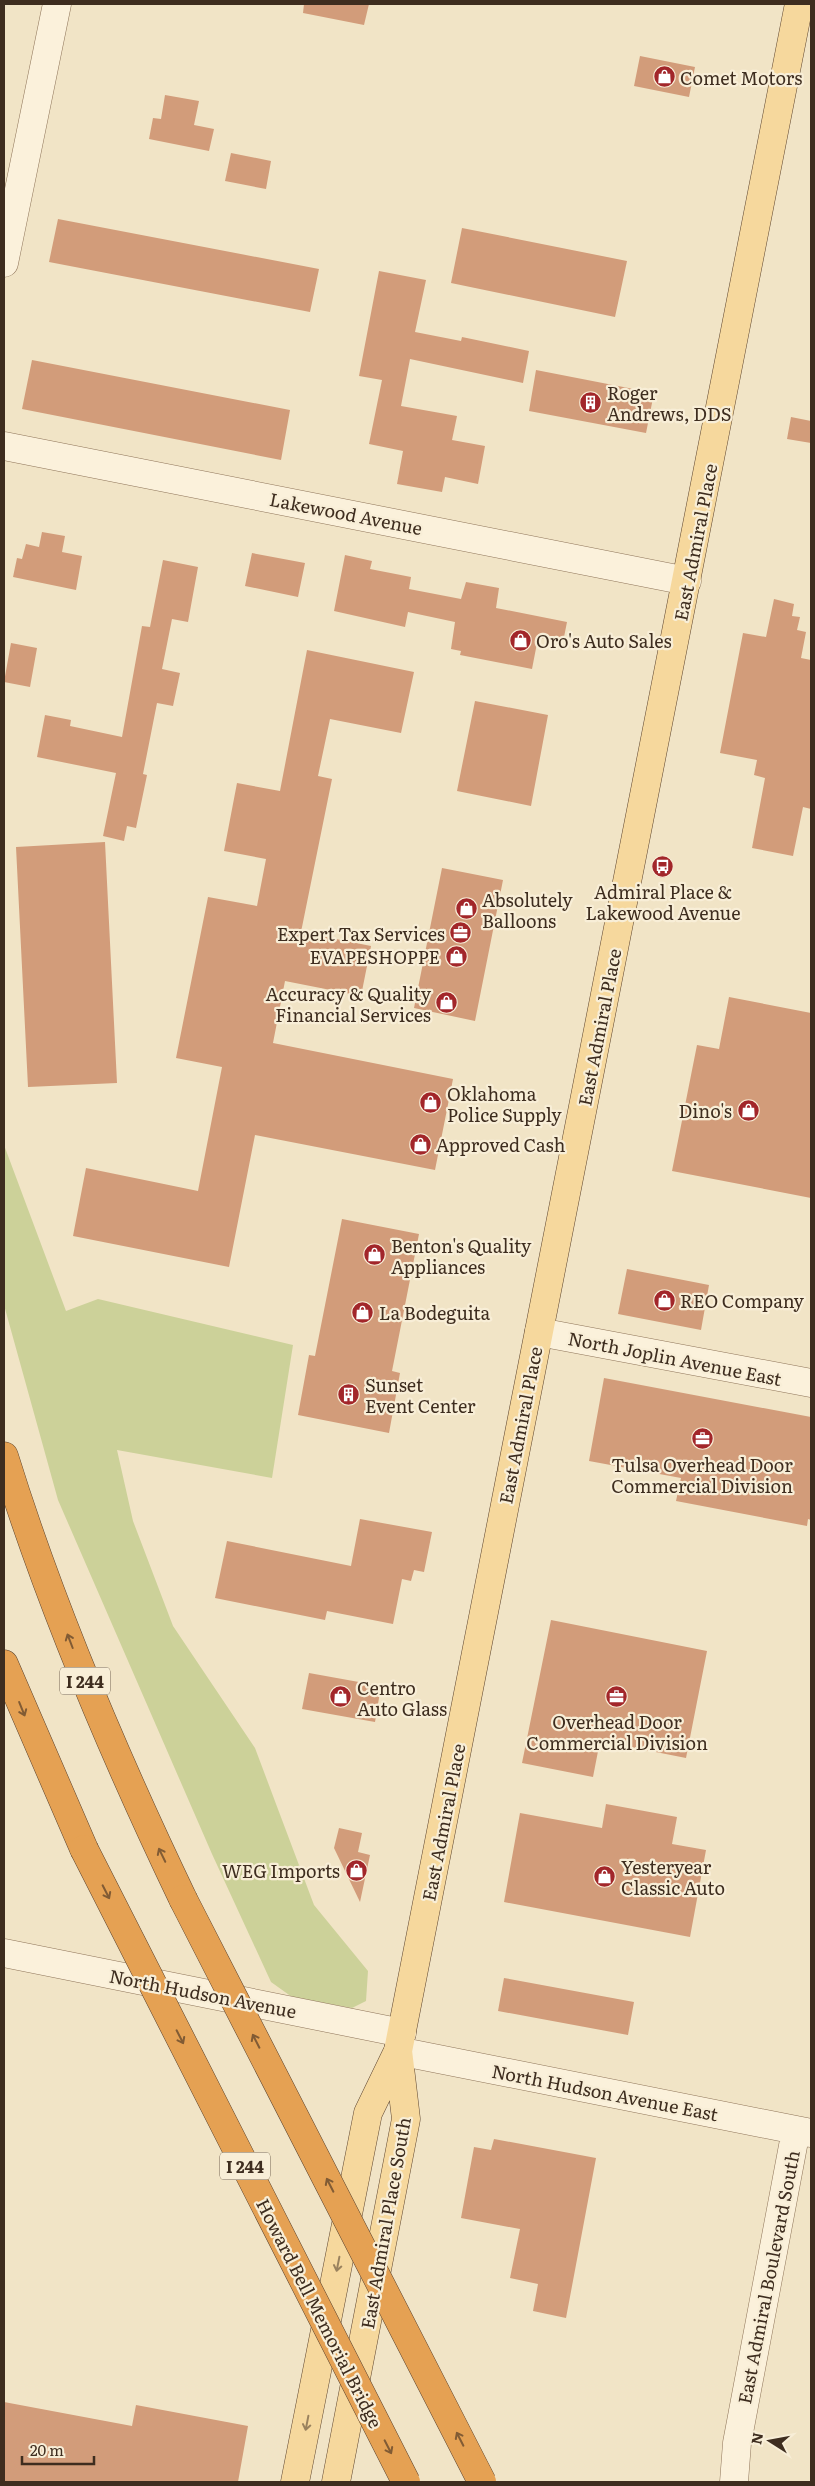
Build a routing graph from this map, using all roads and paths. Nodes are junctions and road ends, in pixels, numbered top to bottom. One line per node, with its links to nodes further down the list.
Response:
1 (57, 4): 3 (street)
2 (798, 4): 5 (main road, East Admiral Place)
3 (4, 263)
4 (4, 446): 5 (street, Lakewood Avenue)
5 (688, 581): 6 (main road, East Admiral Place)
6 (539, 1332): 7 (street, North Joplin Avenue East); 11 (main road, East Admiral Place)
7 (811, 1384)
8 (4, 1456): 16 (highway, I 244, one-way to 8, bridge)
9 (4, 1664): 15 (highway, Howard Bell Memorial Bridge / I 244, one-way to 15, bridge)
10 (4, 1953): 11 (street, North Hudson Avenue)
11 (400, 2042): 12 (street, North Hudson Avenue East); 13 (main road, one-way to 13); 14 (main road, East Admiral Place South)
12 (804, 2132): 17 (street, East Admiral Boulevard South)
13 (295, 2482)
14 (336, 2482)
15 (406, 2482)
16 (482, 2482)
17 (734, 2482)

